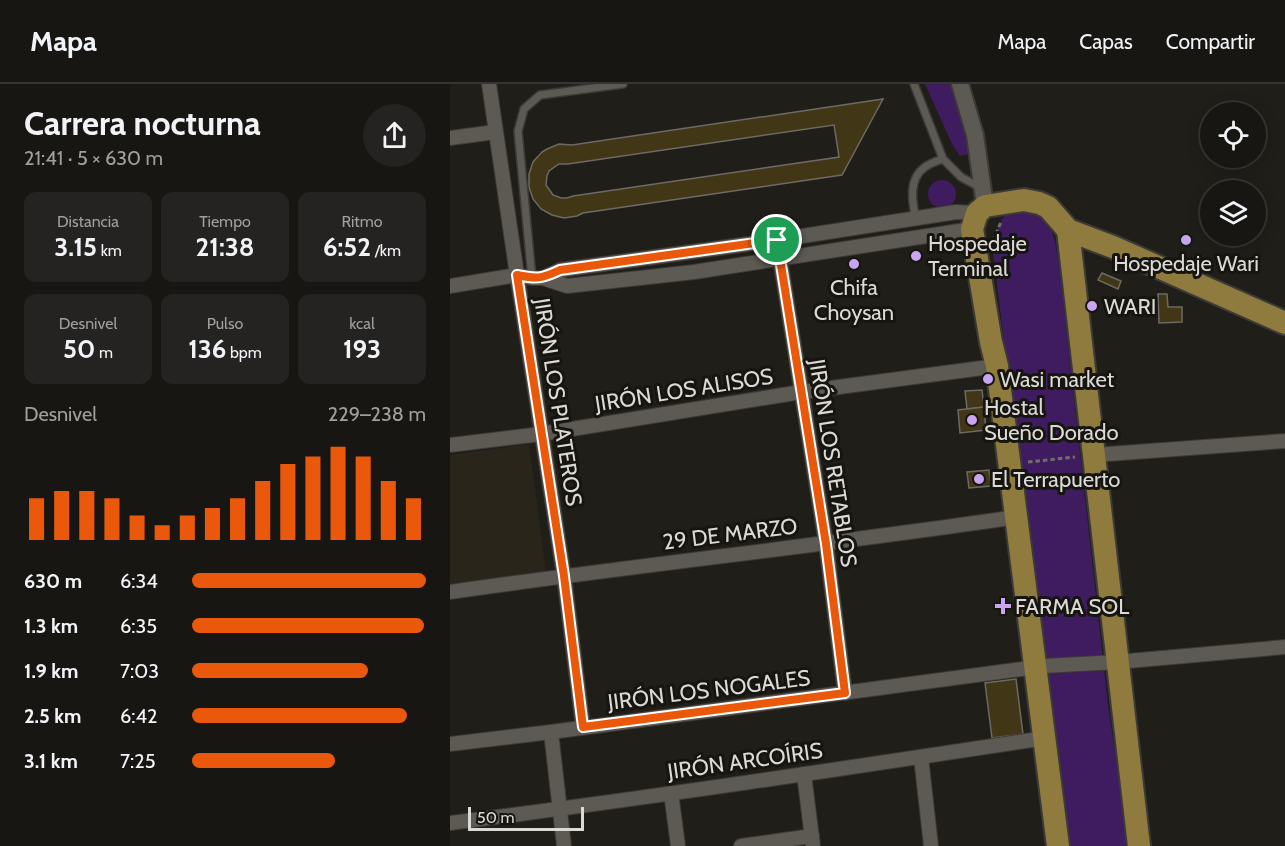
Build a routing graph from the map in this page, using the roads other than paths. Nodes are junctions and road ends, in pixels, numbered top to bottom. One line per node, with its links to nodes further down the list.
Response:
1 (489, 84): 5 (street, JIRÓN LOS PLATEROS)
2 (623, 84): 14 (lane)
3 (914, 84): 7 (lane)
4 (960, 84): 8 (street)
5 (495, 132): 6 (street); 13 (street, JIRÓN LOS PLATEROS)
6 (450, 138)
7 (943, 159): 8 (lane); 9 (lane)
8 (975, 210): 9 (street); 10 (highway); 12 (street); 17 (highway)
9 (916, 219): 11 (street)
10 (1068, 230): 16 (highway); 22 (highway)
11 (777, 240): 12 (street, JIRÓN LOS RETABLOS); 14 (street)
12 (780, 259): 14 (street); 18 (street, JIRÓN LOS RETABLOS)
13 (517, 275): 14 (street); 15 (street); 19 (street, JIRÓN LOS PLATEROS)
14 (538, 278)
15 (450, 286)
16 (1285, 323)
17 (997, 366): 18 (street, JIRÓN LOS ALISOS); 23 (highway)
18 (801, 392): 19 (street, JIRÓN LOS ALISOS); 24 (street, JIRÓN LOS RETABLOS)
19 (542, 434): 21 (street, JIRÓN LOS ALISOS); 25 (street, JIRÓN LOS PLATEROS)
20 (1285, 441): 22 (street)
21 (450, 445)
22 (1094, 455): 28 (highway)
23 (1016, 517): 24 (street, 29 DE MARZO); 29 (highway)
24 (826, 544): 25 (street, 29 DE MARZO); 30 (street, JIRÓN LOS RETABLOS)
25 (564, 576): 26 (street, 29 DE MARZO); 31 (street, JIRÓN LOS PLATEROS)
26 (450, 592)
27 (1285, 647): 28 (street, JIRÓN LOS NOGALES)
28 (1117, 662): 29 (street, JIRÓN LOS NOGALES); 46 (highway)
29 (1036, 667): 30 (street, JIRÓN LOS NOGALES); 33 (highway)
30 (845, 693): 31 (street, JIRÓN LOS NOGALES)
31 (583, 727): 32 (street, JIRÓN LOS NOGALES)
32 (551, 732): 34 (street, JIRÓN LOS NOGALES); 38 (street)
33 (1045, 738): 35 (street, JIRÓN ARCOÍRIS); 45 (highway)
34 (450, 744)
35 (921, 757): 36 (street, JIRÓN ARCOÍRIS); 44 (street)
36 (804, 774): 37 (street, JIRÓN ARCOÍRIS); 40 (street)
37 (671, 793): 38 (street, JIRÓN ARCOÍRIS); 42 (street)
38 (560, 809): 39 (street, JIRÓN ARCOÍRIS); 41 (street)
39 (450, 823)
40 (812, 841): 43 (street)
41 (564, 846)
42 (678, 846)
43 (741, 846)
44 (931, 846)
45 (1058, 846)
46 (1139, 846)

